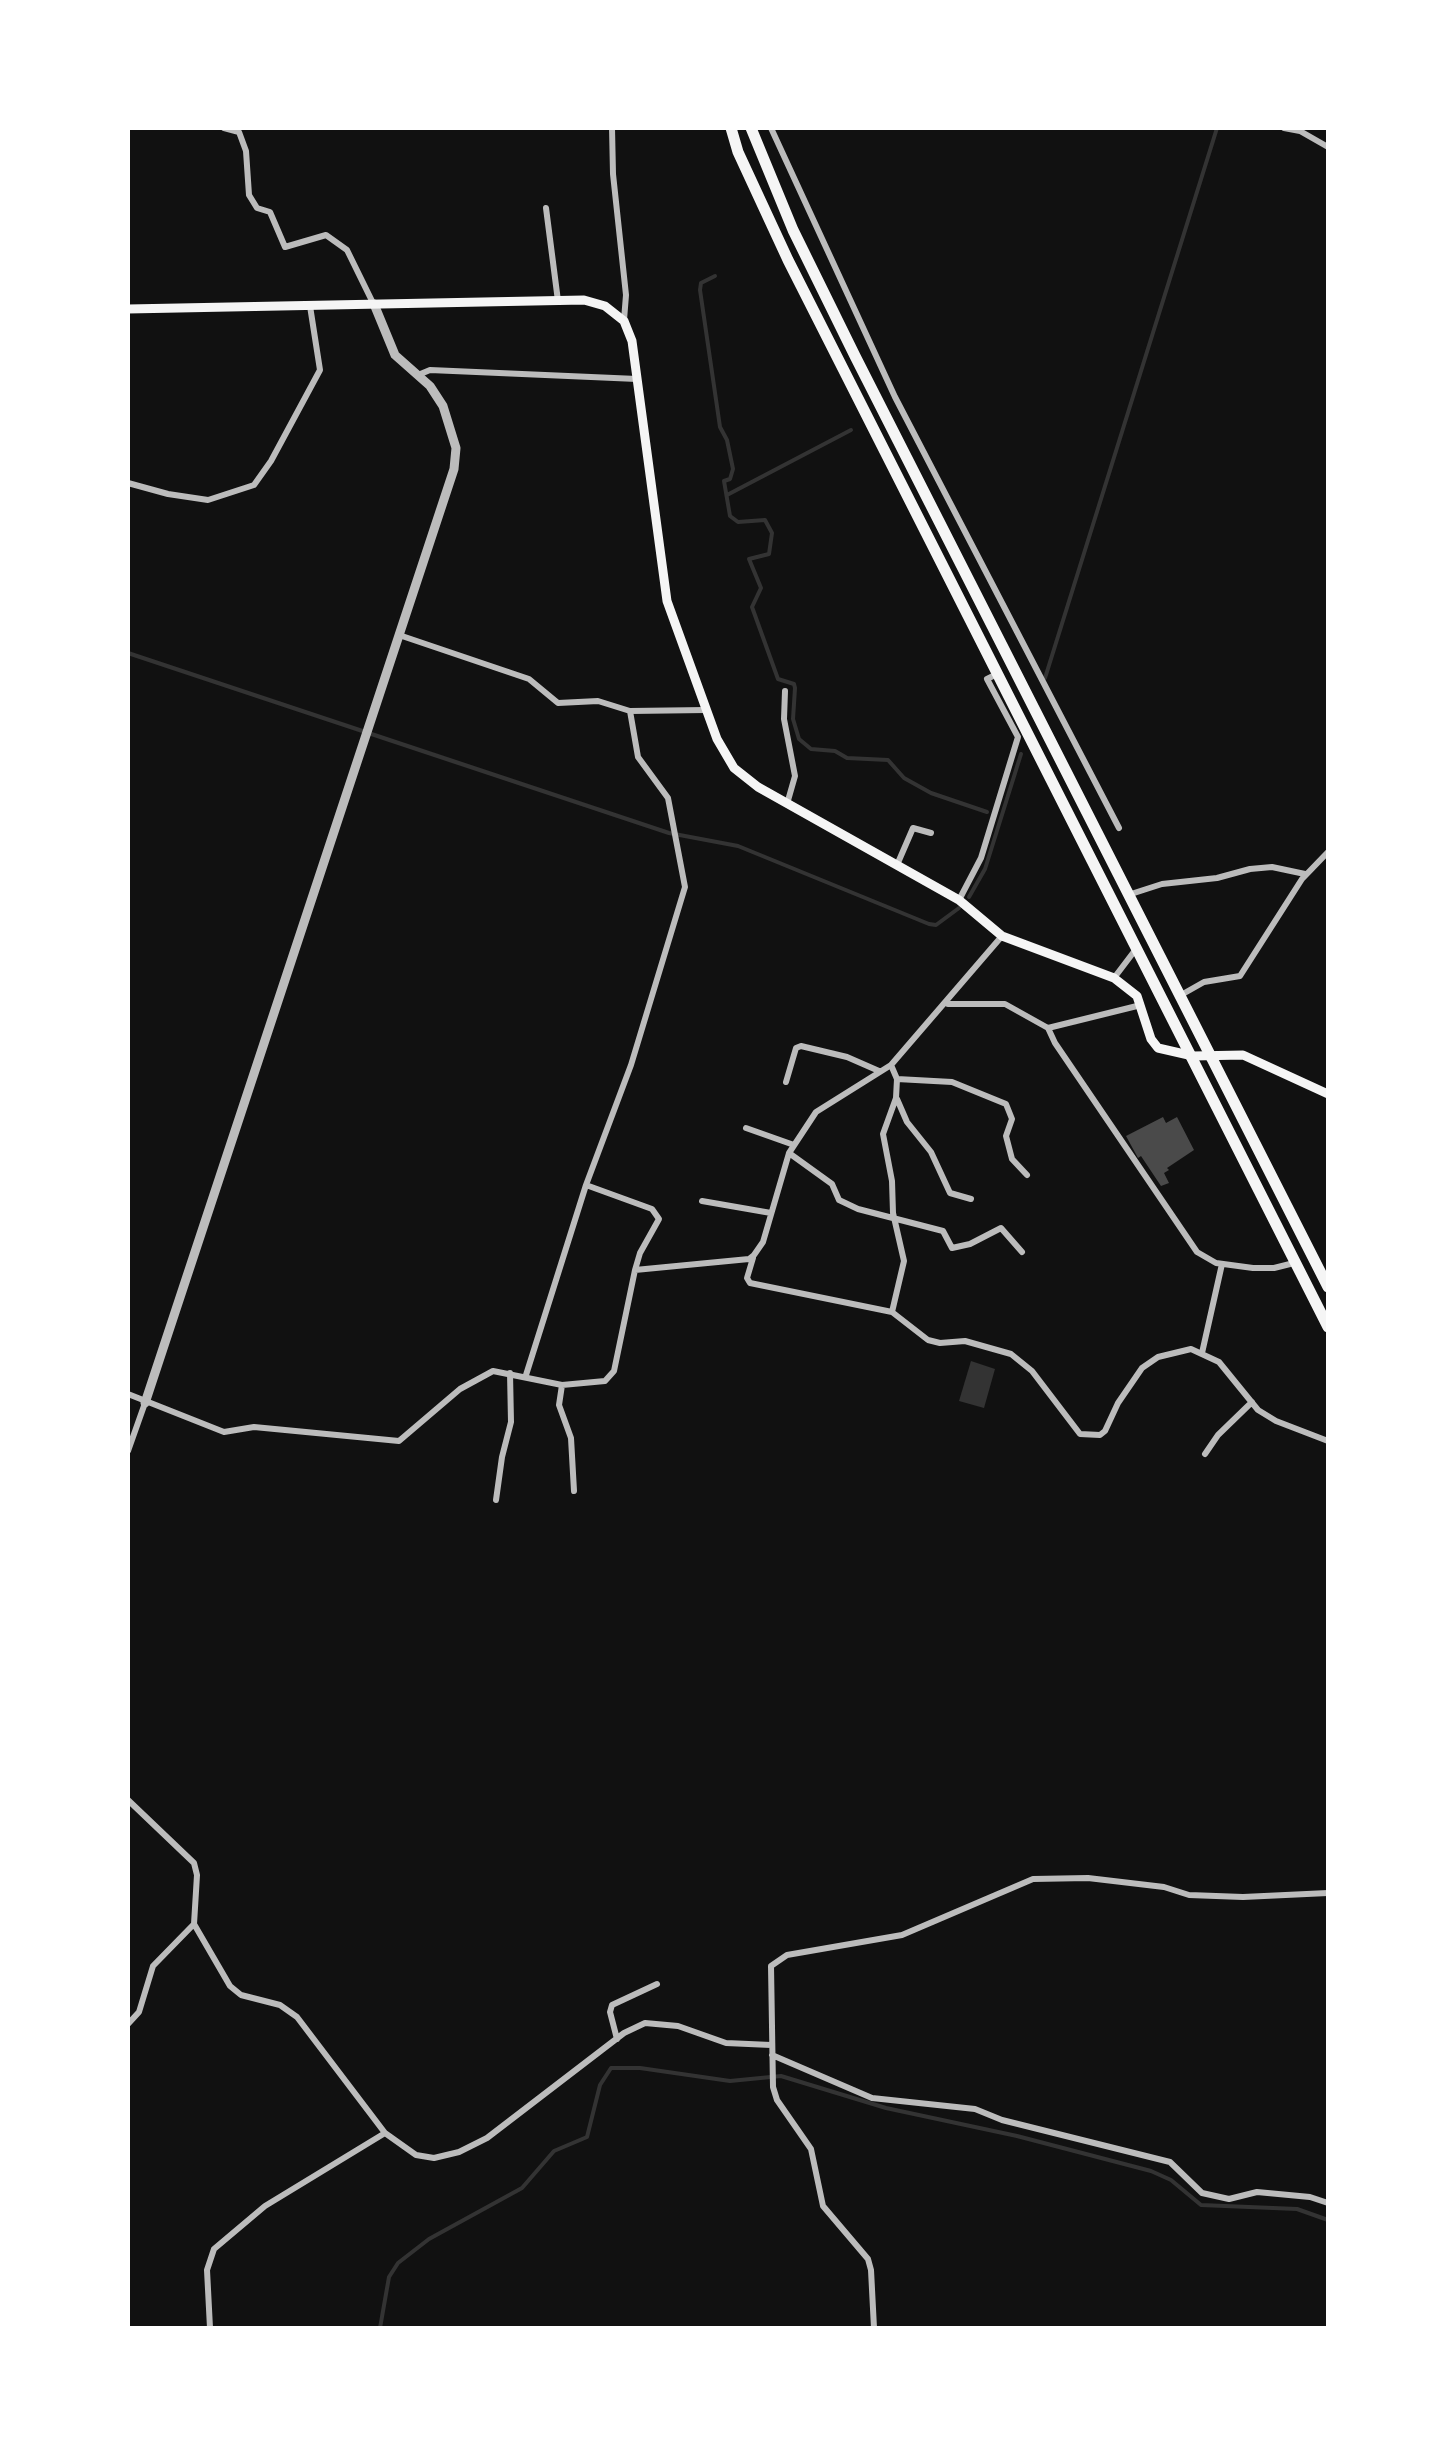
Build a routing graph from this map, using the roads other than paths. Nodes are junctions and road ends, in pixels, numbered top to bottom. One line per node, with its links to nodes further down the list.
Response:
1 (224, 128): 11 (street)
2 (612, 128): 14 (street)
3 (731, 128): 19 (highway)
4 (750, 128): 29 (highway)
5 (771, 128): 24 (street)
6 (1284, 128): 7 (street)
7 (1303, 129): 8 (street)
8 (1328, 147)
9 (546, 208): 10 (street)
10 (558, 301): 11 (main road); 14 (main road)
11 (374, 304): 12 (main road); 15 (street)
12 (310, 306): 13 (main road); 17 (street)
13 (128, 309)
14 (624, 321): 16 (main road)
15 (418, 376): 16 (street); 18 (street)
16 (637, 379): 21 (main road)
17 (128, 483)
18 (398, 635): 22 (street); 69 (street)
19 (1000, 673): 30 (street); 32 (highway)
20 (785, 691): 23 (street)
21 (707, 710): 22 (street); 23 (main road)
22 (630, 711): 50 (street)
23 (787, 804): 27 (main road)
24 (1119, 828)
25 (931, 833): 27 (street)
26 (1328, 852): 28 (street)
27 (897, 866): 30 (main road)
28 (1306, 874): 29 (street); 34 (street)
29 (1130, 894): 34 (highway)
30 (959, 900): 31 (main road)
31 (1002, 936): 33 (main road); 35 (street)
32 (1136, 949): 33 (street); 38 (highway)
33 (1114, 978): 36 (main road)
34 (1181, 995): 39 (highway)
35 (946, 1004): 37 (street); 40 (street)
36 (1141, 1005): 37 (street); 38 (main road)
37 (1048, 1028): 58 (street)
38 (1193, 1056): 39 (main road); 57 (highway)
39 (1213, 1058): 44 (main road); 60 (highway)
40 (891, 1065): 41 (street); 42 (street)
41 (880, 1071): 43 (street); 47 (street)
42 (897, 1079): 45 (street); 49 (street)
43 (786, 1082)
44 (1328, 1094)
45 (896, 1098): 51 (street); 54 (street)
46 (746, 1128): 47 (street)
47 (794, 1145): 48 (street)
48 (790, 1153): 53 (street); 54 (street)
49 (1027, 1176)
50 (586, 1186): 59 (street); 65 (street)
51 (971, 1198)
52 (702, 1201): 53 (street)
53 (770, 1213): 56 (street)
54 (894, 1217): 55 (street); 61 (street)
55 (1022, 1252)
56 (754, 1255): 59 (street); 61 (street)
57 (1296, 1262): 58 (street); 62 (highway)
58 (1222, 1264): 63 (street)
59 (635, 1270): 66 (street)
60 (1327, 1279)
61 (892, 1312): 63 (street)
62 (1328, 1327)
63 (1202, 1353): 68 (street)
64 (510, 1373): 65 (street); 69 (street); 74 (street)
65 (526, 1375): 66 (street)
66 (562, 1385): 73 (street)
67 (128, 1394): 69 (street)
68 (1252, 1402): 70 (street); 72 (street)
69 (146, 1403): 71 (street)
70 (1328, 1441)
71 (128, 1451)
72 (1205, 1454)
73 (574, 1491)
74 (496, 1500)
75 (128, 1800): 77 (street)
76 (1328, 1893): 81 (street)
77 (194, 1924): 79 (street); 83 (street)
78 (657, 1984): 80 (street)
79 (128, 2024)
80 (617, 2039): 81 (street); 83 (street)
81 (771, 2045): 82 (street)
82 (772, 2055): 84 (street); 86 (street)
83 (385, 2133): 85 (street)
84 (1328, 2203)
85 (210, 2328)
86 (874, 2328)

